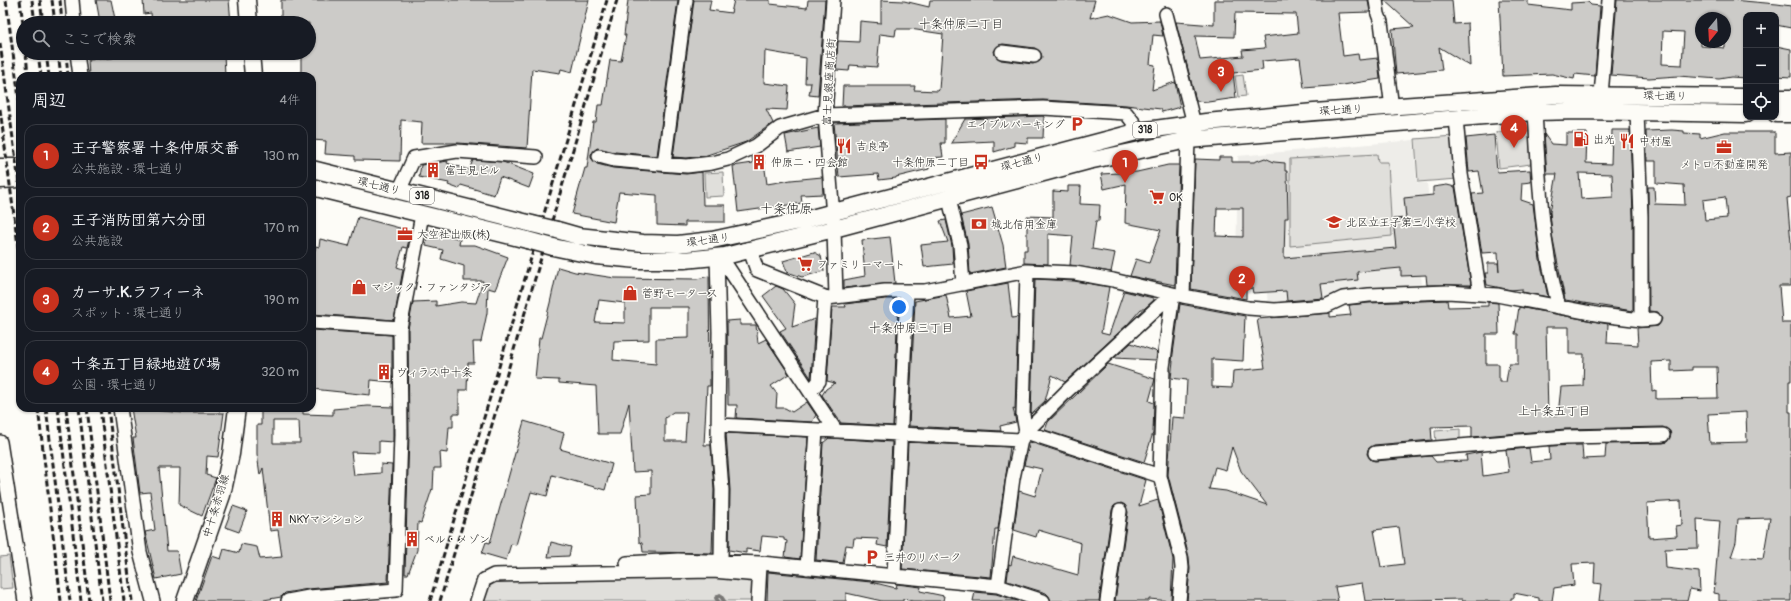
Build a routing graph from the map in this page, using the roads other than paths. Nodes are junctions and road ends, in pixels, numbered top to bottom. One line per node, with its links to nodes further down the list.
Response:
1 (72, 0): 8 (street)
2 (247, 0): 9 (main road)
3 (686, 0): 33 (street)
4 (833, 0): 26 (street, 富士見銀座商店街)
5 (1376, 0): 20 (street)
6 (1609, 0): 16 (street)
7 (1166, 14): 28 (street)
8 (73, 16)
9 (248, 16)
10 (1002, 52): 11 (street)
11 (1034, 56)
12 (79, 60): 14 (street)
13 (252, 60): 15 (main road)
14 (80, 72)
15 (253, 72)
16 (1601, 95): 17 (main road, 環七通り / 318); 20 (main road, 環七通り / 318)
17 (1743, 97)
18 (1779, 98): 19 (main road)
19 (1791, 98)
20 (1392, 108): 28 (main road, 環七通り / 318)
21 (1534, 112): 22 (main road, 環七通り / 318); 27 (main road, 環七通り / 318); 53 (street)
22 (1637, 112): 23 (main road, 環七通り / 318); 53 (street)
23 (1743, 114)
24 (1779, 114): 25 (main road)
25 (1791, 114)
26 (826, 115): 29 (street); 33 (street); 42 (street, 富士見銀座商店街)
27 (1456, 118): 30 (main road, 環七通り / 318); 50 (street)
28 (1194, 124): 29 (main road, 環七通り / 318)
29 (1140, 131): 42 (main road, 環七通り / 318)
30 (1188, 140): 41 (main road, 環七通り / 318); 51 (street)
31 (599, 156): 33 (street)
32 (536, 157): 40 (street)
33 (664, 164)
34 (16, 166): 35 (main road)
35 (0, 167)
36 (316, 170): 40 (main road, 環七通り / 318)
37 (16, 179): 38 (main road)
38 (0, 180)
39 (316, 189): 43 (main road, 環七通り / 318)
40 (400, 191): 42 (main road, 環七通り / 318, bridge)
41 (949, 199): 44 (main road, 環七通り / 318); 48 (street)
42 (833, 211): 44 (street, 富士見銀座商店街)
43 (422, 215): 46 (main road, 環七通り / 318, bridge); 55 (street)
44 (834, 229): 45 (main road, 環七通り / 318); 52 (street, 富士見銀座商店街)
45 (750, 250): 46 (main road, 環七通り / 318); 52 (street)
46 (719, 257): 56 (street); 59 (street)
47 (1027, 271): 48 (street); 51 (street); 64 (street)
48 (963, 284): 49 (street)
49 (907, 291): 52 (street); 62 (street)
50 (1480, 294): 51 (street); 53 (street)
51 (1178, 295): 64 (street); 67 (street)
52 (831, 297): 56 (street, 富士見銀座商店街)
53 (1559, 307)
54 (316, 322): 55 (street)
55 (400, 328): 79 (street)
56 (811, 391): 61 (street)
57 (121, 412): 77 (street)
58 (236, 412): 78 (main road, 中十条赤羽線)
59 (719, 425): 60 (street); 70 (street)
60 (816, 430): 61 (street); 72 (street)
61 (836, 431): 62 (street)
62 (900, 434): 64 (street); 74 (street)
63 (1662, 435): 66 (street)
64 (1024, 436): 67 (street); 75 (street)
65 (0, 442): 68 (street)
66 (1375, 453)
67 (1160, 476): 84 (street)
68 (5, 501): 76 (street)
69 (1120, 511): 83 (street)
70 (721, 561): 71 (street); 73 (street)
71 (627, 563)
72 (807, 568): 73 (street); 74 (street)
73 (760, 569): 80 (street); 81 (street)
74 (894, 576): 75 (street)
75 (998, 586): 82 (street)
76 (25, 601)
77 (153, 601)
78 (185, 601)
79 (288, 601)
80 (476, 601)
81 (758, 601)
82 (1043, 601)
83 (1107, 601)
84 (1179, 601)

